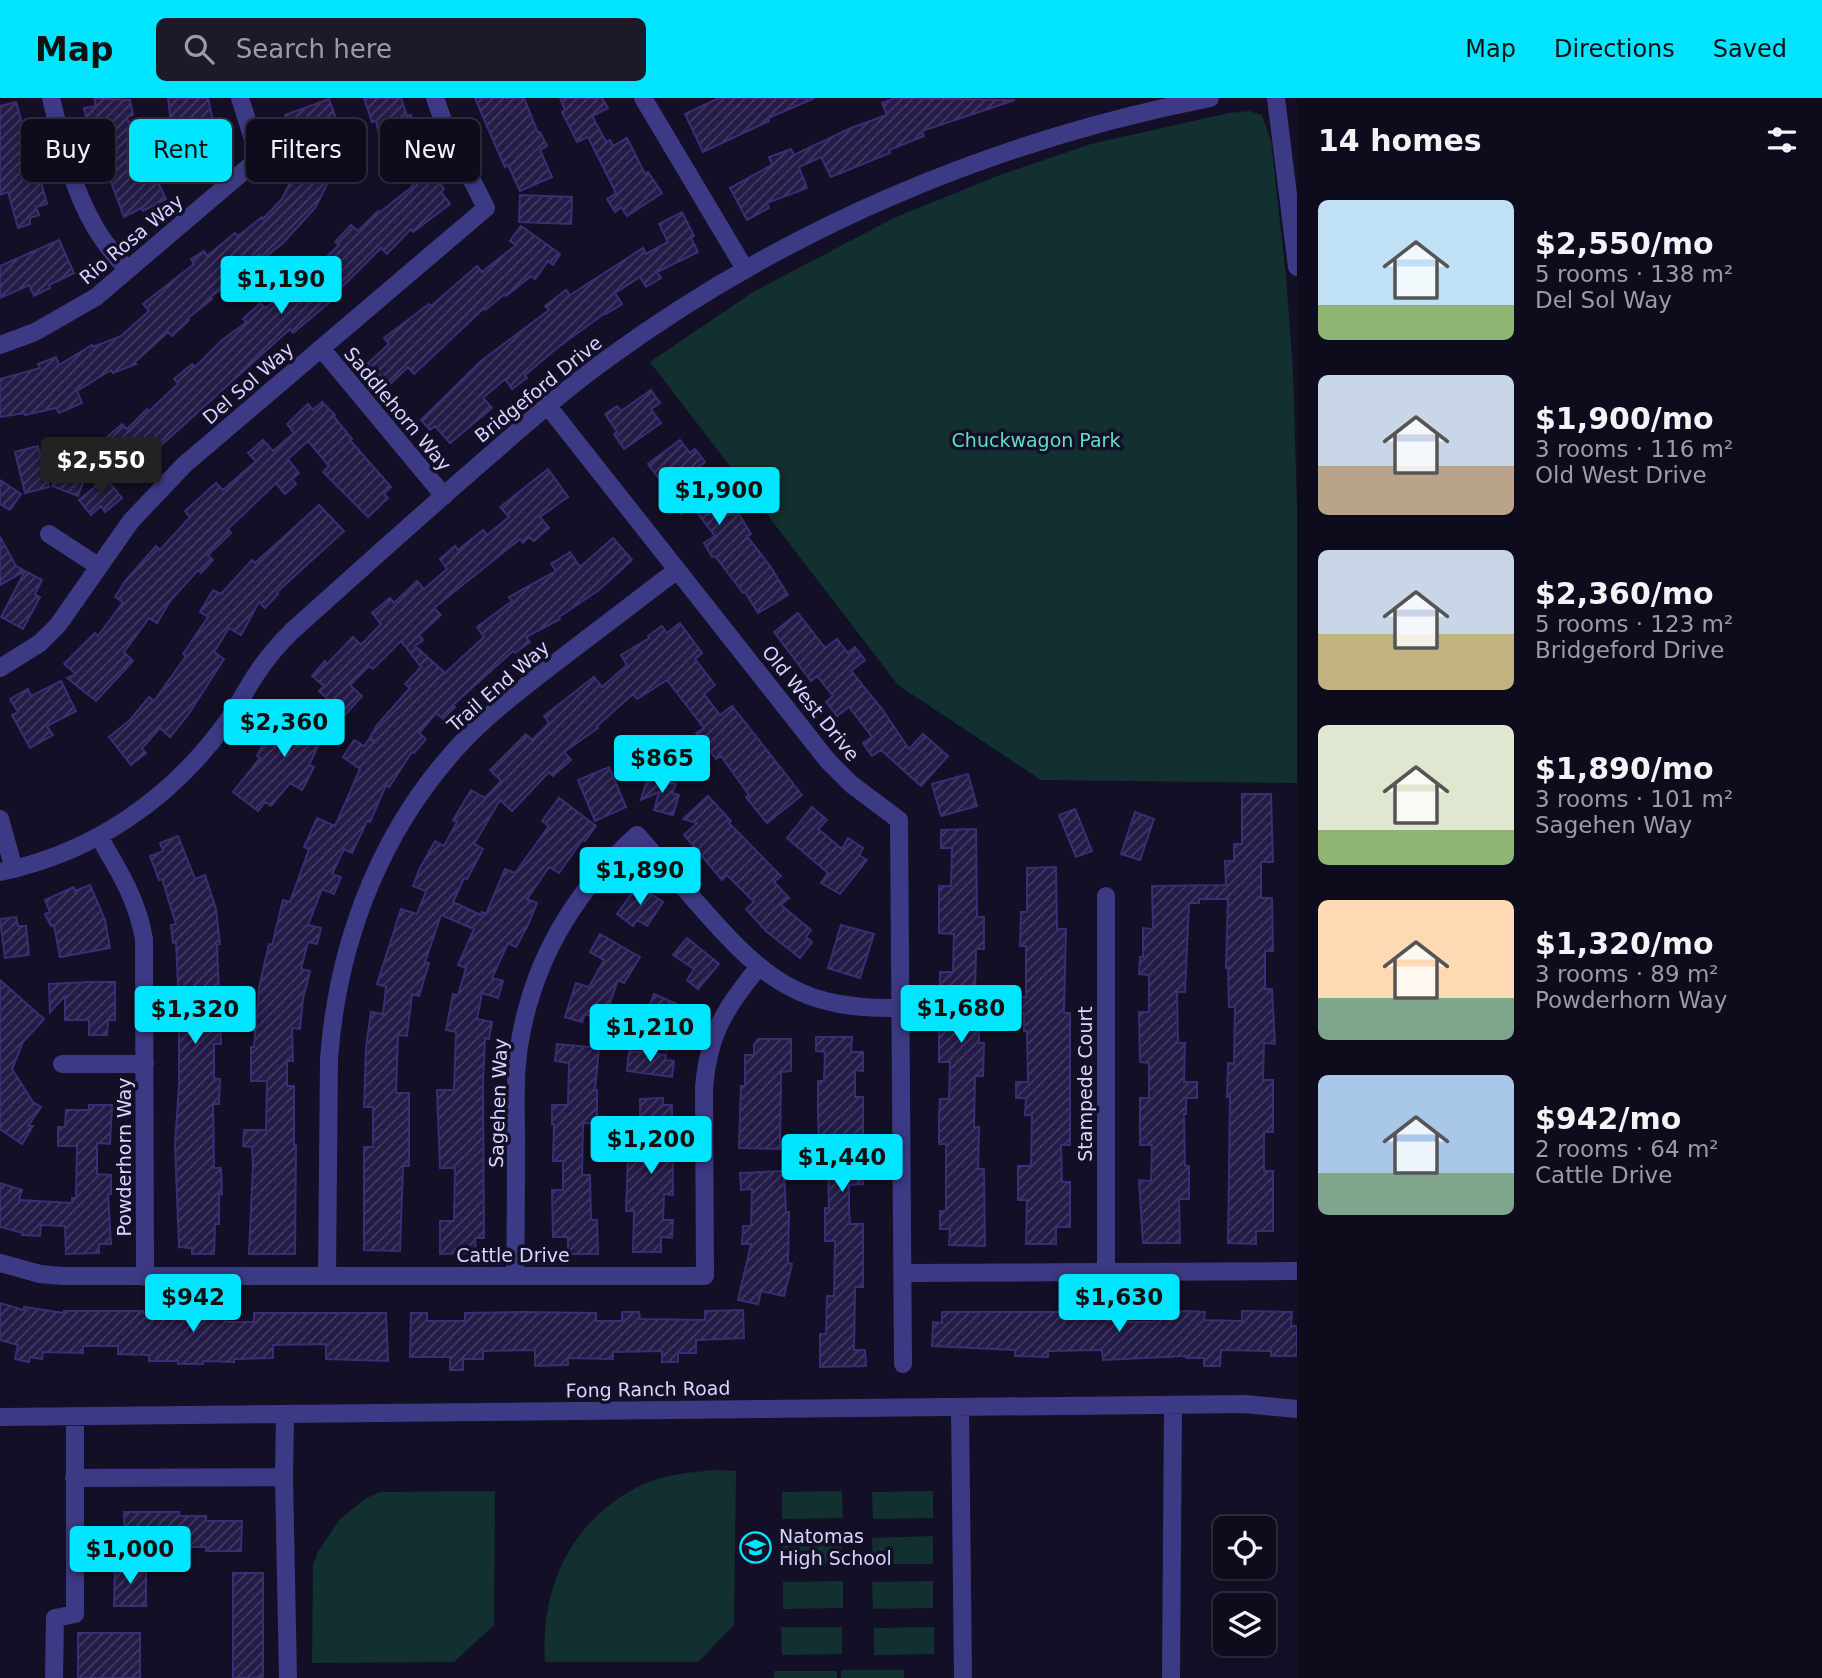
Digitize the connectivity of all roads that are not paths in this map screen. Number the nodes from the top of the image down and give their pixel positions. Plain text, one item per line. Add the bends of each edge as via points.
1 (51, 98) edge
2 (240, 98) edge
3 (435, 98) edge
4 (1210, 98) edge
5 (1276, 98) edge
6 (646, 99) edge
7 (1187, 100) edge
8 (1297, 267) edge
9 (745, 269) junction
10 (128, 270) junction
11 (0, 345) edge
12 (321, 348) junction
13 (547, 405) junction
14 (444, 496) junction
15 (49, 534) dead end
16 (98, 566) junction
17 (677, 570) junction
18 (0, 668) edge
19 (0, 819) edge
20 (99, 836) junction
21 (7, 870) edge
22 (1106, 896) dead end
23 (758, 968) junction
24 (900, 1008) junction
25 (62, 1064) dead end
26 (145, 1064) junction
27 (0, 1263) edge
28 (1106, 1272) junction
29 (1297, 1272) edge
30 (902, 1273) junction
31 (327, 1276) junction
32 (516, 1276) junction
33 (145, 1277) junction
34 (904, 1364) dead end
35 (1173, 1405) junction
36 (960, 1407) junction
37 (1297, 1409) edge
38 (285, 1414) junction
39 (0, 1417) edge
40 (75, 1417) junction
41 (284, 1477) junction
42 (74, 1478) junction
43 (54, 1678) edge
44 (288, 1678) edge
45 (963, 1678) edge
46 (1171, 1678) edge

1 - 10 street via 84,207
2 - 10 street, Rio Rosa Way via 259,158
3 - 12 street, Del Sol Way via 486,208
4 - 7 street, Bridgeford Drive
5 - 8 street
6 - 9 street
7 - 9 street, Bridgeford Drive via 968,165 897,193
9 - 13 street, Bridgeford Drive via 670,315
10 - 11 street, Rio Rosa Way via 66,316
12 - 14 street, Saddlehorn Way
12 - 16 street, Del Sol Way via 184,465 131,521
13 - 14 street, Bridgeford Drive
13 - 17 street, Old West Drive
14 - 20 street, Bridgeford Drive via 291,632 267,659 206,750 180,778
15 - 16 street
16 - 18 street, Del Sol Way via 58,625 40,643
17 - 24 street, Old West Drive via 828,761 898,820
17 - 31 street, Trail End Way via 508,699 470,734 415,801 373,876 344,957 331,1025
19 - 21 street
20 - 21 street, Bridgeford Drive
20 - 26 street, Powderhorn Way via 140,916
22 - 28 street, Stampede Court
23 - 24 street, Sagehen Way via 819,1000 871,1009
23 - 32 street, Cattle Drive via 718,1024 706,1062 705,1276
23 - 32 street, Sagehen Way via 638,835 592,880 554,939 531,992 520,1038
24 - 30 street, Old West Drive
25 - 26 street
26 - 33 street, Powderhorn Way
27 - 33 street, Cattle Drive via 40,1274
28 - 29 street
28 - 30 street
30 - 34 street, Old West Drive
31 - 32 street, Cattle Drive
31 - 33 street, Cattle Drive
35 - 36 street, Fong Ranch Road
35 - 37 street, Fong Ranch Road
35 - 46 street
36 - 38 street, Fong Ranch Road
36 - 45 street
38 - 40 street, Fong Ranch Road
38 - 41 street
39 - 40 street, Fong Ranch Road
40 - 42 street
41 - 42 street
41 - 44 street
42 - 43 street via 75,1614 55,1618

